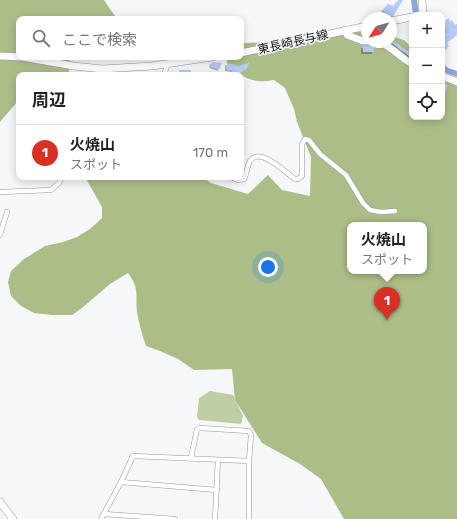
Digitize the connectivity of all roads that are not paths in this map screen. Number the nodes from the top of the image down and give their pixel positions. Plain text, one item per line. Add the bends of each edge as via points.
1 (422, 0) edge
2 (424, 12) edge
3 (409, 18) edge
4 (397, 20) edge
5 (361, 27) edge
6 (345, 30) junction
7 (361, 40) edge
8 (390, 48) edge
9 (244, 52) edge
10 (0, 56) edge
11 (16, 57) edge
12 (39, 60) edge
13 (190, 60) edge
14 (409, 62) edge
15 (168, 63) junction
16 (101, 72) edge
17 (165, 72) edge
18 (445, 77) edge
19 (457, 82) edge
20 (244, 179) edge
21 (60, 180) edge
22 (0, 192) edge
23 (395, 211) dead end
24 (7, 212) dead end
25 (0, 235) edge
26 (191, 458) junction
27 (218, 460) junction
28 (249, 461) junction
29 (121, 482) junction
30 (217, 490) junction
31 (0, 502) edge
32 (104, 514) junction
33 (13, 519) edge
34 (101, 519) edge
35 (175, 519) edge
36 (215, 519) edge
37 (249, 519) edge

1 - 2 main road
3 - 4 main road
5 - 6 main road, 東長崎長与線
6 - 7 main road, 東長崎長与線 via 347,35
6 - 9 main road, 東長崎長与線
8 - 14 main road
10 - 11 main road
12 - 16 main road
13 - 15 main road
15 - 16 main road
15 - 17 street
18 - 19 main road
20 - 23 street via 249,162 258,156 265,157 298,179 302,176 302,144 305,139 346,175 370,210
21 - 22 street via 51,190
24 - 25 street
26 - 27 street
26 - 28 street via 197,429 200,428 249,431
26 - 29 street via 133,456
27 - 28 street
27 - 30 street
28 - 37 street
29 - 30 street
29 - 32 street
30 - 36 street
31 - 33 main road
32 - 34 street
32 - 35 street

